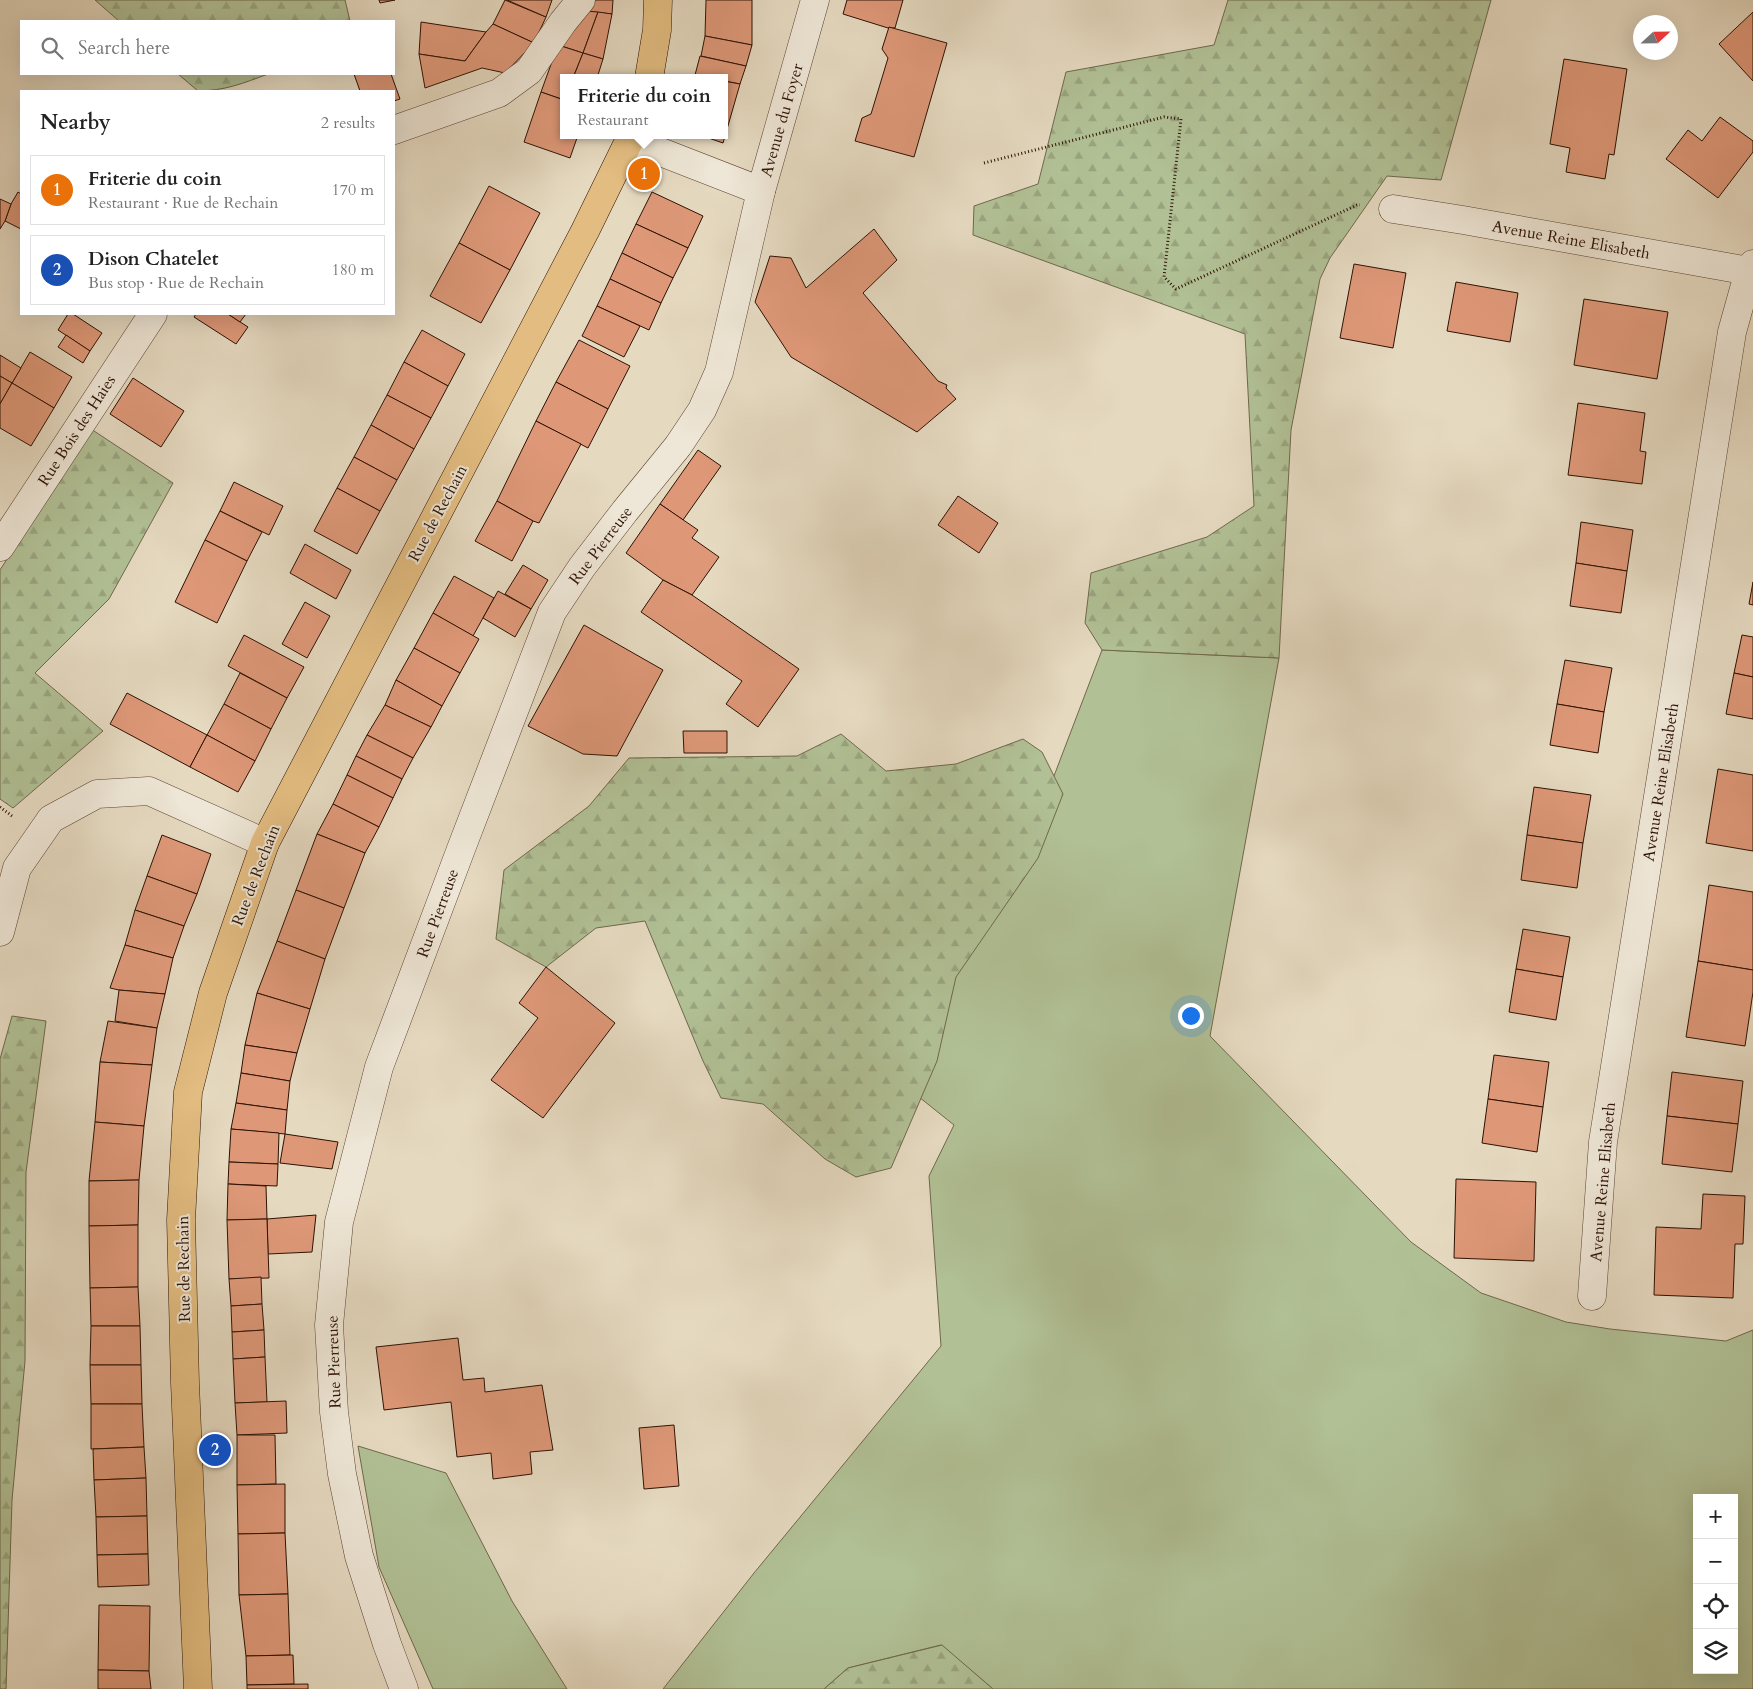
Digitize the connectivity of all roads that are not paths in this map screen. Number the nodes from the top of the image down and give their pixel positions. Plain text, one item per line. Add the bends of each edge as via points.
1 (581, 0) edge
2 (658, 0) edge
3 (815, 0) edge
4 (650, 74) edge
5 (395, 130) edge
6 (631, 139) edge
7 (633, 139) edge
8 (761, 191) junction
9 (1393, 209) road end
10 (1751, 267) edge
11 (152, 315) edge
12 (0, 546) edge
13 (265, 843) junction
14 (0, 932) edge
15 (1592, 1296) dead end
16 (198, 1689) edge
17 (404, 1689) edge

1 - 5 street via 529,71 499,93
2 - 4 main road
3 - 8 street, Avenue du Foyer
6 - 13 main road, Rue de Rechain via 581,240
7 - 8 street, Avenue du Foyer
8 - 17 street, Rue Pierreuse via 719,372 702,410 678,446 582,567 552,612 379,1067 339,1222 329,1325 334,1412 342,1474 359,1556
9 - 10 street, Avenue Reine Elisabeth
10 - 15 street, Avenue Reine Elisabeth via 1732,332 1603,1142
11 - 12 street, Rue Bois des Haies
13 - 14 street via 149,791 97,794 50,819 17,868
13 - 16 main road, Rue de Rechain via 213,992 188,1092 181,1220

